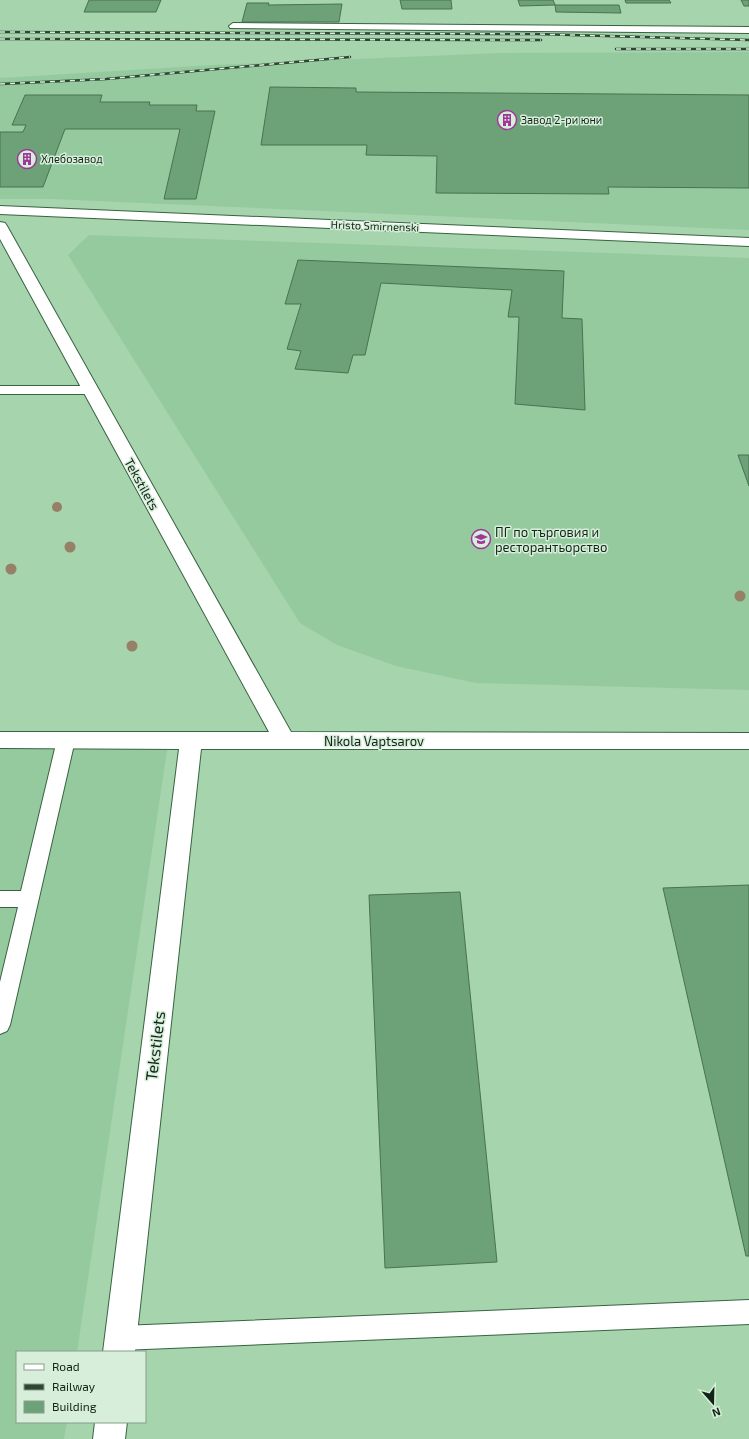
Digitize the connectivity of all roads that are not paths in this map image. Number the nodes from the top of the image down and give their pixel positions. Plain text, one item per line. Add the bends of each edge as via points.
1 (233, 26) dead end
2 (749, 30) edge
3 (0, 210) edge
4 (0, 226) edge
5 (749, 242) edge
6 (0, 390) edge
7 (90, 390) junction
8 (0, 740) edge
9 (66, 740) junction
10 (191, 740) junction
11 (284, 740) junction
12 (749, 741) edge
13 (0, 899) edge
14 (29, 899) junction
15 (0, 1025) edge
16 (749, 1312) edge
17 (120, 1345) edge
18 (111, 1423) edge
19 (109, 1439) edge

1 - 2 lane
3 - 5 street, Hristo Smirnenski
4 - 7 street, Tekstilets
6 - 7 lane
7 - 11 street, Tekstilets
8 - 9 street, Nikola Vaptsarov
9 - 10 street, Nikola Vaptsarov
9 - 14 lane
10 - 11 street, Nikola Vaptsarov
10 - 17 street, Tekstilets
11 - 12 street, Nikola Vaptsarov
13 - 14 lane
14 - 15 lane
16 - 17 lane
18 - 19 street

